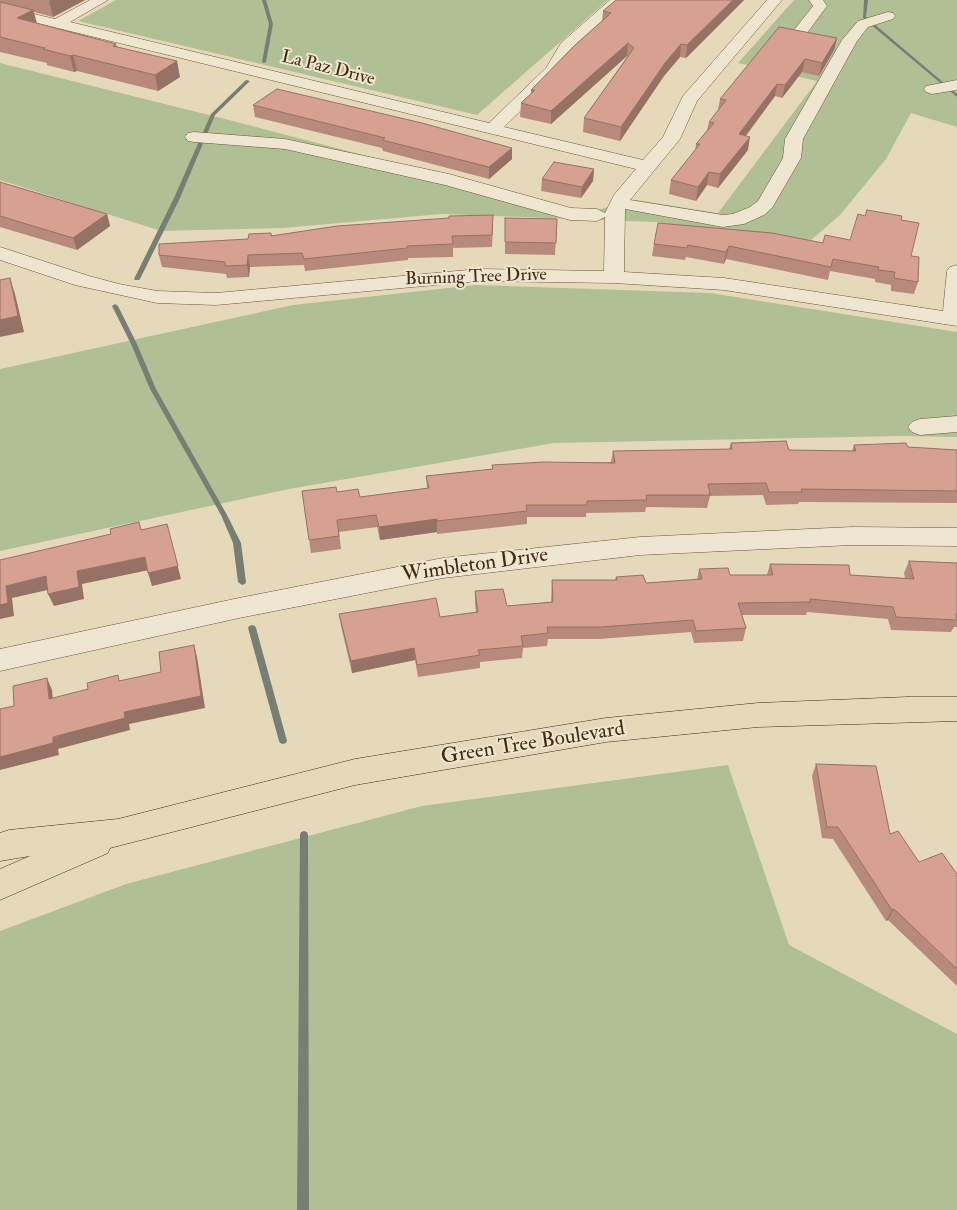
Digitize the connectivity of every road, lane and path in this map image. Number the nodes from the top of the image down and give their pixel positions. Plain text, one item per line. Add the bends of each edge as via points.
1 (101, 0) edge
2 (619, 0) edge
3 (775, 0) edge
4 (816, 0) edge
5 (0, 10) edge
6 (888, 16) dead end
7 (58, 24) junction
8 (802, 30) edge
9 (492, 130) junction
10 (194, 137) dead end
11 (646, 166) junction
12 (631, 205) dead end
13 (597, 215) dead end
14 (4, 259) edge
15 (957, 271) edge
16 (614, 277) junction
17 (955, 320) edge
18 (957, 424) edge
19 (920, 426) dead end
20 (957, 537) edge
21 (0, 660) edge
22 (957, 709) edge
23 (118, 833) junction
24 (0, 847) edge
25 (0, 885) edge

1 - 7 street
2 - 9 street via 566,46 554,70
3 - 11 street via 689,100 671,139
4 - 8 street via 820,6
5 - 7 street, La Paz Drive
6 - 12 street via 864,24 850,40 794,139 792,158 765,204 757,211 737,220 723,221
7 - 9 street, La Paz Drive
9 - 11 street, La Paz Drive
10 - 13 street via 285,144 449,180 570,214
11 - 16 street via 615,210
14 - 16 street, Burning Tree Drive via 119,290 216,300 479,275
15 - 17 street
16 - 17 street, Burning Tree Drive via 724,284
18 - 19 street
20 - 21 street, Wimbleton Drive via 852,536 640,546 443,568
22 - 23 main road, Green Tree Boulevard via 758,715 606,730 355,772
23 - 24 main road, Green Tree Boulevard
23 - 25 main road, Green Tree Boulevard

